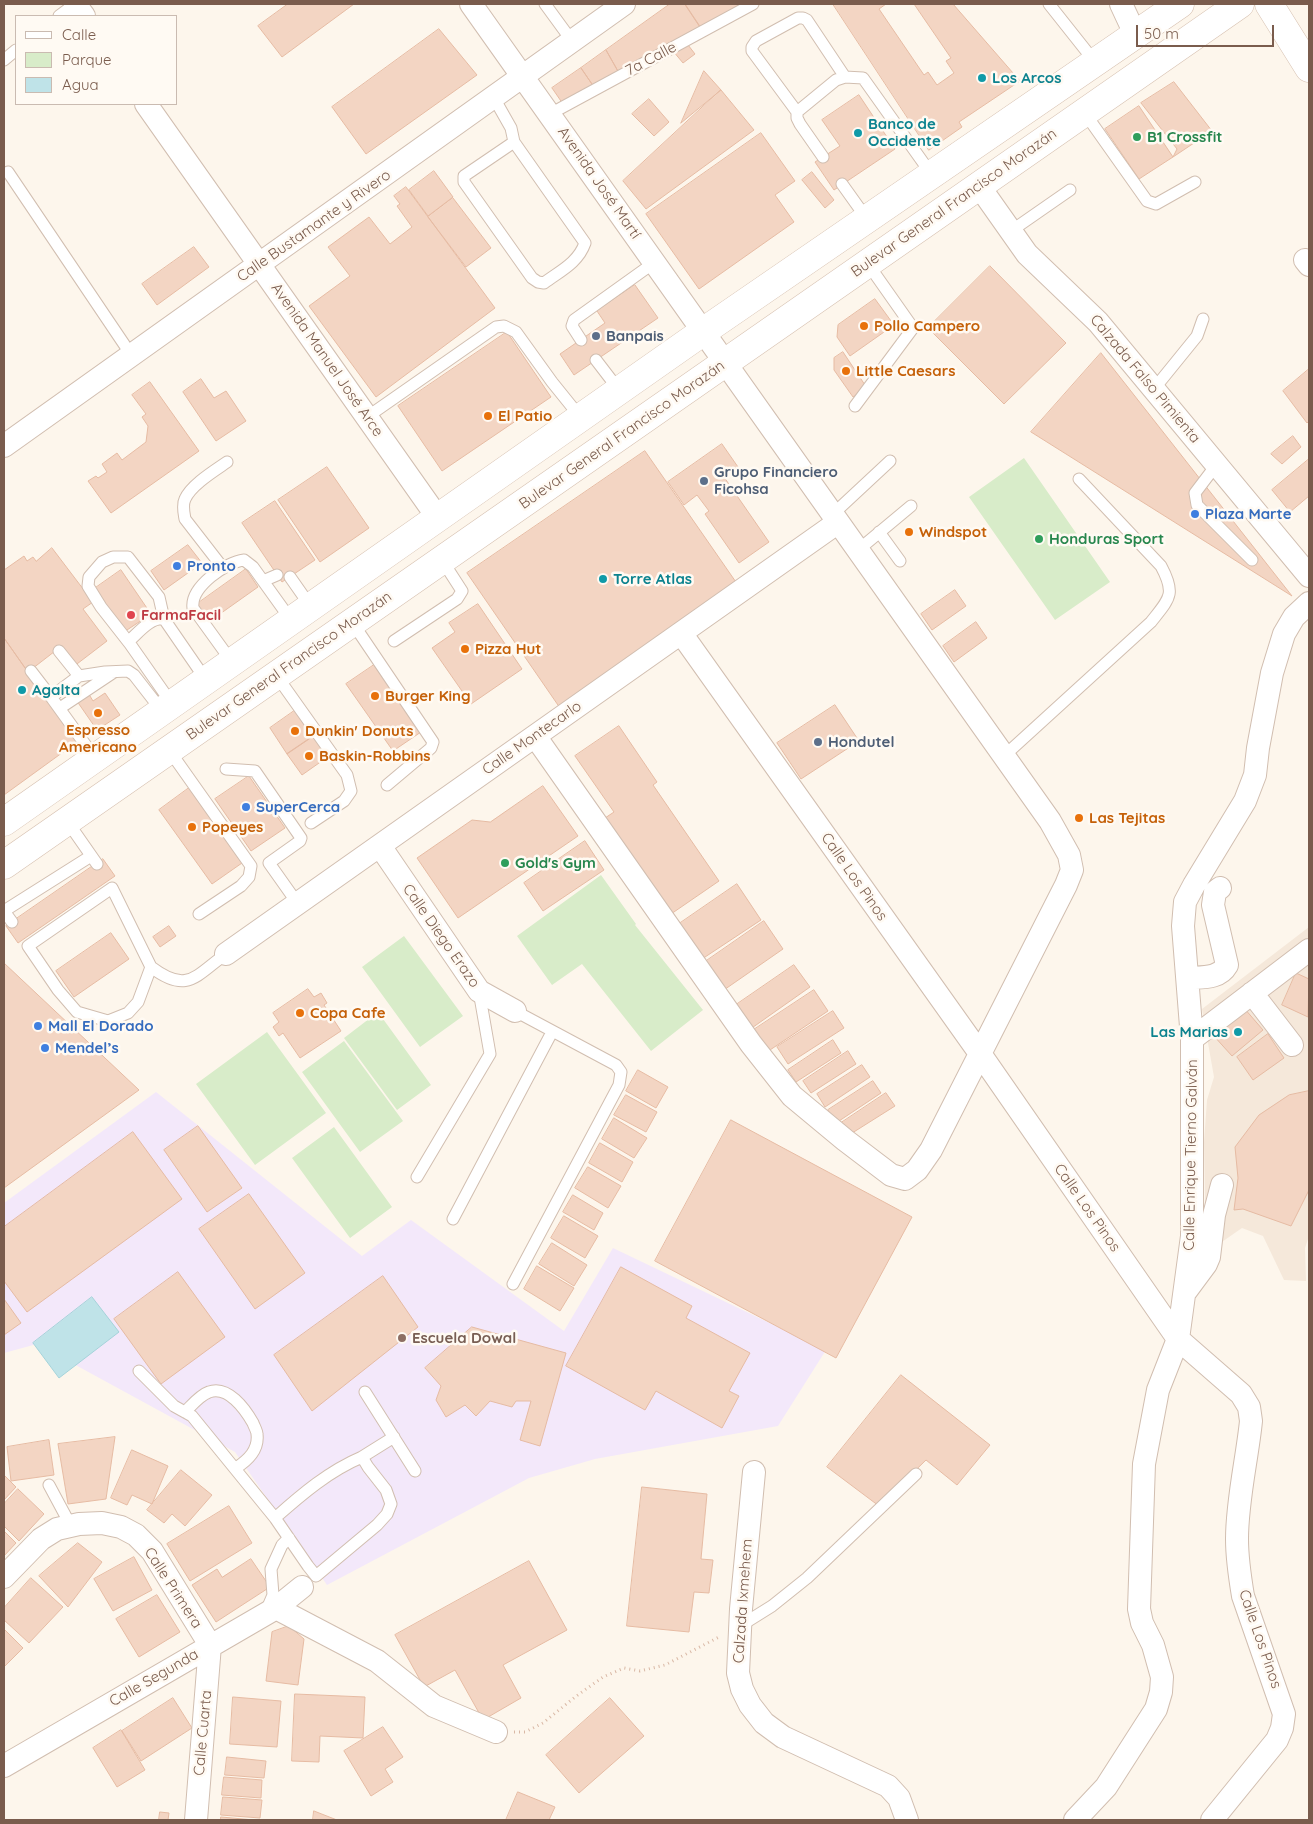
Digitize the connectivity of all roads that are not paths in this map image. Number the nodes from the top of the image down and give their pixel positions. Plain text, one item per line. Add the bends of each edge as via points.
1 (75, 4) edge
2 (471, 4) edge
3 (545, 4) edge
4 (624, 4) edge
5 (753, 4) edge
6 (1050, 4) edge
7 (1121, 4) edge
8 (1180, 4) edge
9 (1240, 4) edge
10 (1269, 4) edge
11 (60, 15) edge
12 (83, 15) edge
13 (1135, 34) junction
14 (572, 41) junction
15 (15, 51) edge
16 (4, 60) edge
17 (1095, 62) junction
18 (1309, 68) edge
19 (523, 77) junction
20 (845, 77) junction
21 (494, 98) junction
22 (147, 105) edge
23 (798, 112) junction
24 (1084, 112) junction
25 (550, 114) junction
26 (514, 142) junction
27 (823, 157) dead end
28 (8, 172) dead end
29 (932, 175) junction
30 (1195, 182) dead end
31 (842, 184) dead end
32 (979, 186) junction
33 (1070, 190) dead end
34 (867, 219) junction
35 (1011, 231) junction
36 (655, 262) junction
37 (867, 264) junction
38 (259, 265) junction
39 (1203, 319) dead end
40 (704, 331) junction
41 (581, 340) dead end
42 (132, 356) junction
43 (596, 360) dead end
44 (725, 362) junction
45 (1154, 389) junction
46 (619, 391) junction
47 (855, 406) dead end
48 (367, 417) junction
49 (581, 418) junction
50 (4, 446) edge
51 (890, 461) dead end
52 (226, 462) dead end
53 (1217, 464) junction
54 (1079, 479) dead end
55 (911, 506) dead end
56 (438, 518) junction
57 (835, 519) junction
58 (879, 532) junction
59 (857, 550) junction
60 (442, 560) junction
61 (1252, 560) dead end
62 (900, 561) dead end
63 (223, 568) junction
64 (277, 574) dead end
65 (1309, 576) edge
66 (290, 577) dead end
67 (263, 581) junction
68 (1309, 603) edge
69 (301, 614) junction
70 (164, 619) junction
71 (352, 622) junction
72 (681, 633) junction
73 (394, 640) dead end
74 (130, 644) junction
75 (59, 651) dead end
76 (232, 662) junction
77 (31, 670) dead end
78 (115, 672) junction
79 (79, 676) junction
80 (276, 676) junction
81 (206, 681) junction
82 (51, 697) junction
83 (60, 708) junction
84 (167, 708) junction
85 (535, 736) junction
86 (169, 750) junction
87 (1004, 756) junction
88 (95, 758) junction
89 (226, 769) dead end
90 (387, 786) dead end
91 (68, 821) junction
92 (4, 822) edge
93 (312, 824) dead end
94 (380, 846) junction
95 (4, 865) edge
96 (1220, 888) dead end
97 (298, 904) junction
98 (4, 911) edge
99 (199, 914) dead end
100 (12, 922) dead end
101 (1309, 950) edge
102 (226, 954) joint
103 (152, 967) junction
104 (1188, 978) junction
105 (479, 991) junction
106 (1252, 993) junction
107 (515, 1011) joint
108 (552, 1032) junction
109 (1192, 1039) junction
110 (1292, 1045) dead end
111 (980, 1055) junction
112 (417, 1178) dead end
113 (1222, 1185) dead end
114 (454, 1219) dead end
115 (513, 1284) dead end
116 (1184, 1294) junction
117 (1178, 1340) junction
118 (139, 1372) dead end
119 (365, 1392) dead end
120 (185, 1412) junction
121 (394, 1437) junction
122 (362, 1457) junction
123 (236, 1468) junction
124 (415, 1471) dead end
125 (754, 1472) dead end
126 (916, 1474) dead end
127 (49, 1486) dead end
128 (275, 1518) junction
129 (72, 1526) junction
130 (289, 1538) junction
131 (4, 1577) edge
132 (309, 1581) junction
133 (270, 1612) junction
134 (740, 1626) junction
135 (210, 1645) junction
136 (496, 1732) road end
137 (4, 1766) edge
138 (196, 1820) edge
139 (907, 1820) edge
140 (1075, 1820) edge
141 (1212, 1820) edge

1 - 11 lane
1 - 12 street
2 - 19 street, Avenida José Martí
3 - 14 lane
4 - 14 street, Calle Bustamante y Rivero
5 - 25 lane, 7a Calle
6 - 17 lane
7 - 13 street
8 - 13 main road
9 - 24 main road, Bulevar General Francisco Morazán
10 - 18 main road
13 - 17 main road
14 - 19 street, Calle Bustamante y Rivero
15 - 16 lane
17 - 29 main road
19 - 21 street, Calle Bustamante y Rivero
19 - 25 street, Avenida José Martí
20 - 23 lane via 836,80
20 - 23 lane via 803,18 756,42 752,51
20 - 29 lane via 863,78
21 - 26 lane via 511,128
21 - 38 street, Calle Bustamante y Rivero
22 - 38 street, Avenida Manuel José Arce
23 - 27 lane via 800,124
24 - 30 lane via 1147,201 1156,204
24 - 32 main road, Bulevar General Francisco Morazán
25 - 36 street, Avenida José Martí
26 - 26 lane via 464,176 464,182 532,278 544,283 576,260 585,243
28 - 42 lane
29 - 34 main road
31 - 34 lane
32 - 35 street, Calzada Falso Pimienta
32 - 37 main road, Bulevar General Francisco Morazán
33 - 35 lane
34 - 40 main road
35 - 45 street, Calzada Falso Pimienta via 1027,254 1098,322
36 - 40 street, Avenida José Martí
36 - 41 lane via 574,320 572,326
37 - 44 main road, Bulevar General Francisco Morazán
37 - 47 lane via 913,328
38 - 42 street, Calle Bustamante y Rivero
38 - 48 street, Avenida Manuel José Arce
39 - 45 lane via 1197,336
40 - 44 street, Avenida José Martí
40 - 46 main road
42 - 50 street, Calle Bustamante y Rivero
43 - 46 lane
44 - 57 street, Avenida José Martí
44 - 60 main road, Bulevar General Francisco Morazán
45 - 53 street, Calzada Falso Pimienta
46 - 49 main road
48 - 49 lane via 496,327 504,326 516,332
48 - 56 street, Avenida Manuel José Arce
49 - 56 main road
51 - 57 lane
52 - 63 lane via 191,490 184,500 185,519
53 - 61 lane via 1195,493 1196,505
53 - 65 street, Calzada Falso Pimienta
54 - 87 lane via 1161,566 1169,581 1170,593 1151,622
55 - 58 lane
56 - 69 main road
57 - 59 street, Avenida José Martí
57 - 72 street, Calle Montecarlo
58 - 59 lane
58 - 62 lane
59 - 87 street, Avenida José Martí
60 - 71 main road, Bulevar General Francisco Morazán
60 - 73 lane via 461,594
63 - 67 lane via 244,560
63 - 76 lane via 198,589 192,603
64 - 67 lane
66 - 69 lane
67 - 69 lane
68 - 104 street, Calle Enrique Tierno Galván via 1294,617 1284,634 1272,673 1255,775 1244,801 1185,902
69 - 76 main road
70 - 74 lane via 157,618 130,640
70 - 74 lane via 159,597 128,557 113,557 102,562 88,577 88,586
70 - 81 lane
71 - 80 main road, Bulevar General Francisco Morazán
71 - 90 lane via 433,742 431,748
72 - 85 street, Calle Montecarlo
72 - 111 street, Calle Los Pinos
74 - 84 lane
75 - 79 lane
76 - 81 main road
77 - 82 lane
78 - 79 lane
78 - 83 lane
78 - 84 lane via 128,671 134,675
79 - 82 lane
80 - 86 main road, Bulevar General Francisco Morazán
80 - 93 lane via 347,775 351,791 344,801
81 - 84 main road
82 - 83 lane
83 - 88 lane
84 - 88 main road
85 - 94 street, Calle Montecarlo
85 - 111 street via 792,1096 891,1175 905,1179 917,1170 931,1150
86 - 91 main road, Bulevar General Francisco Morazán
86 - 99 lane via 251,866 249,877 241,886
87 - 111 street, Avenida José Martí via 1050,821 1069,855 1072,870
88 - 92 main road
89 - 97 lane via 255,770 300,838 269,863
91 - 95 main road, Bulevar General Francisco Morazán
91 - 98 lane via 94,859
94 - 97 street, Calle Montecarlo
94 - 105 street, Calle Diego Erazo
96 - 104 street via 1215,892 1213,905 1227,965 1218,975
97 - 102 street, Calle Montecarlo
98 - 100 lane
101 - 106 street
102 - 103 lane via 190,980 178,982 164,977
103 - 103 lane via 138,1002 128,1013 108,1021 77,1012 28,946 112,888
104 - 109 street, Calle Enrique Tierno Galván
105 - 107 street, Calle Diego Erazo
105 - 112 lane via 490,1054
106 - 109 street
106 - 110 street
107 - 108 lane
108 - 114 lane
108 - 115 lane via 616,1065 621,1072 619,1085
109 - 116 street, Calle Enrique Tierno Galván via 1192,1236
111 - 117 street, Calle Los Pinos
113 - 116 street via 1214,1215 1209,1257
116 - 117 street, Calle Enrique Tierno Galván
117 - 140 street, Calle Enrique Tierno Galván via 1158,1390 1144,1464 1139,1609 1162,1677 1161,1692 1156,1709 1115,1774
117 - 141 street, Calle Los Pinos via 1241,1394 1249,1407 1250,1429 1238,1518 1239,1576 1284,1714 1277,1740
118 - 120 lane via 174,1406
119 - 121 lane
120 - 123 lane
120 - 123 lane via 210,1391 224,1392 238,1402 258,1433 250,1458
121 - 122 lane
121 - 124 lane
122 - 128 lane via 331,1472
122 - 132 lane via 386,1490 391,1504 387,1514
123 - 128 lane
125 - 134 street, Calzada Ixmehem
126 - 134 lane via 807,1578
127 - 129 lane
128 - 130 lane
129 - 131 street, Calle Primera via 57,1529 41,1539
129 - 135 street, Calle Primera via 102,1523 121,1527 136,1535 152,1552
130 - 132 lane
130 - 133 lane via 271,1570 273,1595
132 - 133 street, Calle Segunda
133 - 135 street, Calle Segunda
133 - 136 street via 377,1661 434,1706
134 - 139 street, Calzada Ixmehem via 738,1673 750,1705 764,1723 783,1737 888,1786 899,1798
135 - 137 street, Calle Segunda
135 - 138 street, Calle Cuarta

